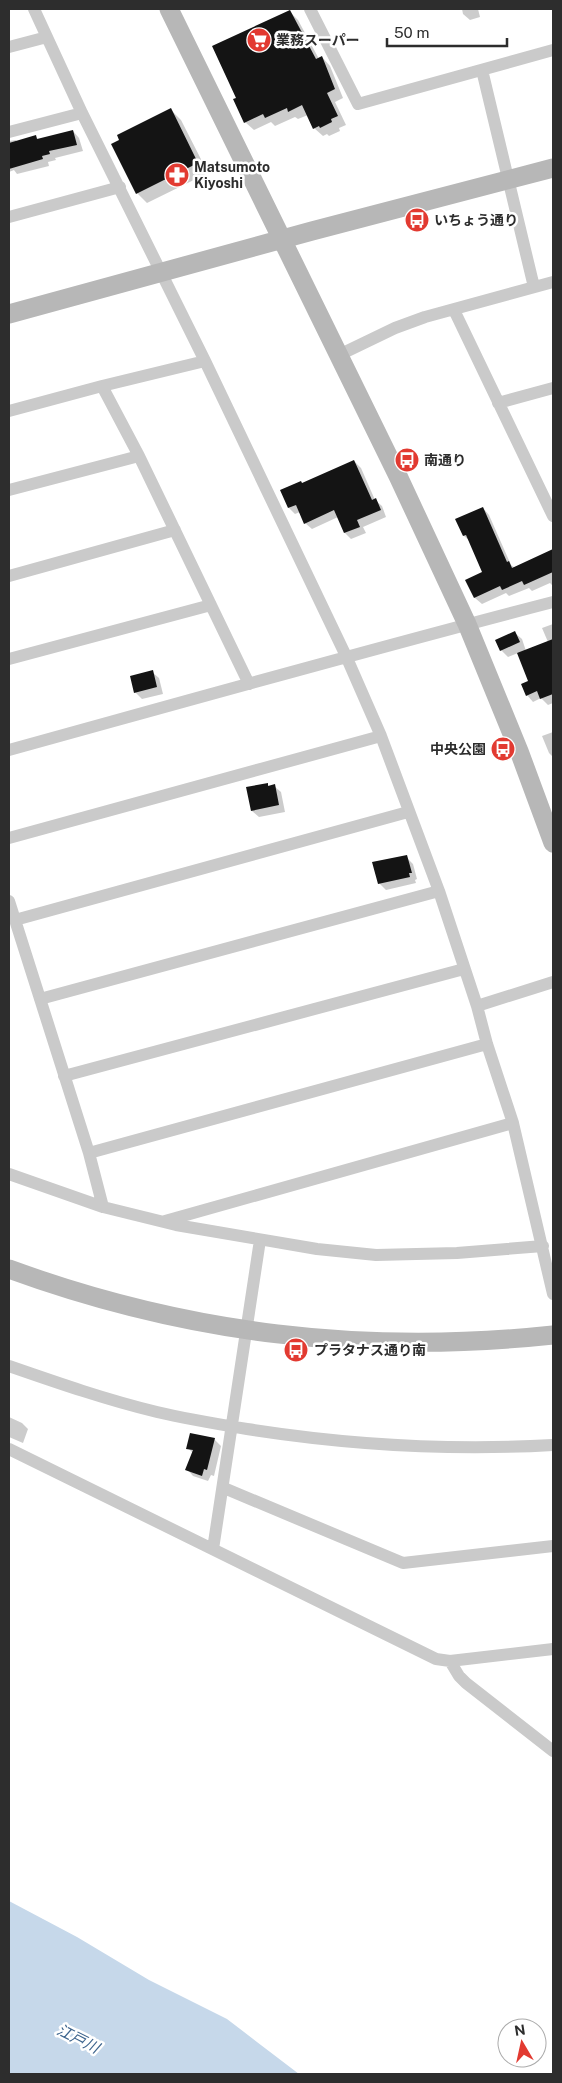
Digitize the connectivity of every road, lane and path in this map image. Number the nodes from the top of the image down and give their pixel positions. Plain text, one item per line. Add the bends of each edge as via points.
1 (34, 9) edge
2 (169, 9) edge
3 (313, 9) edge
4 (47, 37) junction
5 (9, 48) edge
6 (553, 50) edge
7 (482, 70) junction
8 (82, 113) junction
9 (9, 132) edge
10 (553, 168) edge
11 (508, 180) junction
12 (120, 187) junction
13 (9, 217) edge
14 (283, 239) junction
15 (162, 272) junction
16 (553, 282) edge
17 (534, 287) junction
18 (454, 310) junction
19 (9, 314) edge
20 (339, 355) junction
21 (205, 361) junction
22 (102, 386) junction
23 (553, 388) edge
24 (498, 403) junction
25 (9, 412) edge
26 (139, 456) junction
27 (9, 490) edge
28 (549, 496) edge
29 (553, 516) edge
30 (175, 530) junction
31 (9, 576) edge
32 (553, 602) edge
33 (210, 605) junction
34 (467, 624) junction
35 (346, 656) junction
36 (9, 659) edge
37 (249, 684) junction
38 (381, 736) junction
39 (9, 750) edge
40 (408, 812) junction
41 (9, 838) edge
42 (553, 843) edge
43 (439, 891) junction
44 (9, 901) edge
45 (15, 920) junction
46 (464, 969) junction
47 (553, 982) edge
48 (40, 999) junction
49 (477, 1006) junction
50 (487, 1044) junction
51 (64, 1076) junction
52 (513, 1123) junction
53 (89, 1153) junction
54 (9, 1174) edge
55 (103, 1207) junction
56 (162, 1221) junction
57 (260, 1240) junction
58 (543, 1246) junction
59 (9, 1269) edge
60 (553, 1294) edge
61 (246, 1331) junction
62 (553, 1335) edge
63 (9, 1366) edge
64 (232, 1426) junction
65 (553, 1445) edge
66 (9, 1449) edge
67 (224, 1488) junction
68 (553, 1546) edge
69 (213, 1549) junction
70 (553, 1649) edge
71 (450, 1661) junction
72 (553, 1751) edge

1 - 4 street
2 - 14 street
3 - 7 street via 358,104
4 - 5 street
4 - 8 street
6 - 7 street
7 - 11 street
8 - 9 street
8 - 12 street
10 - 11 street
11 - 14 street
11 - 17 street
12 - 13 street
12 - 15 street
14 - 15 street
14 - 20 street
15 - 19 street
15 - 21 street
16 - 17 street
17 - 18 street
18 - 20 street via 425,316
18 - 24 street
20 - 34 street
21 - 22 street
21 - 35 street
22 - 25 street
22 - 26 street
23 - 24 street
24 - 28 street
26 - 27 street
26 - 30 street
28 - 29 street
30 - 31 street
30 - 33 street
32 - 34 street
33 - 36 street
33 - 37 street
34 - 35 street
34 - 42 street
35 - 37 street
35 - 38 street
37 - 39 street
38 - 40 street
38 - 41 street
40 - 43 street
40 - 45 street
43 - 46 street
43 - 48 street
44 - 45 street
45 - 48 street
46 - 49 street
46 - 51 street
47 - 49 street
48 - 51 street
49 - 50 street
50 - 52 street
50 - 53 street
51 - 53 street
52 - 56 street
52 - 58 street
53 - 55 street
54 - 55 street
55 - 56 street
56 - 57 street
57 - 58 street via 376,1254 458,1253
57 - 61 street
58 - 60 street
59 - 61 street via 164,1316
61 - 62 street via 408,1343
61 - 64 street
63 - 64 street via 85,1393
64 - 65 street via 318,1439 399,1446 491,1448
64 - 67 street
66 - 69 street
67 - 68 street via 403,1562
67 - 69 street
69 - 71 street via 418,1651
70 - 71 street
71 - 72 street via 466,1683

